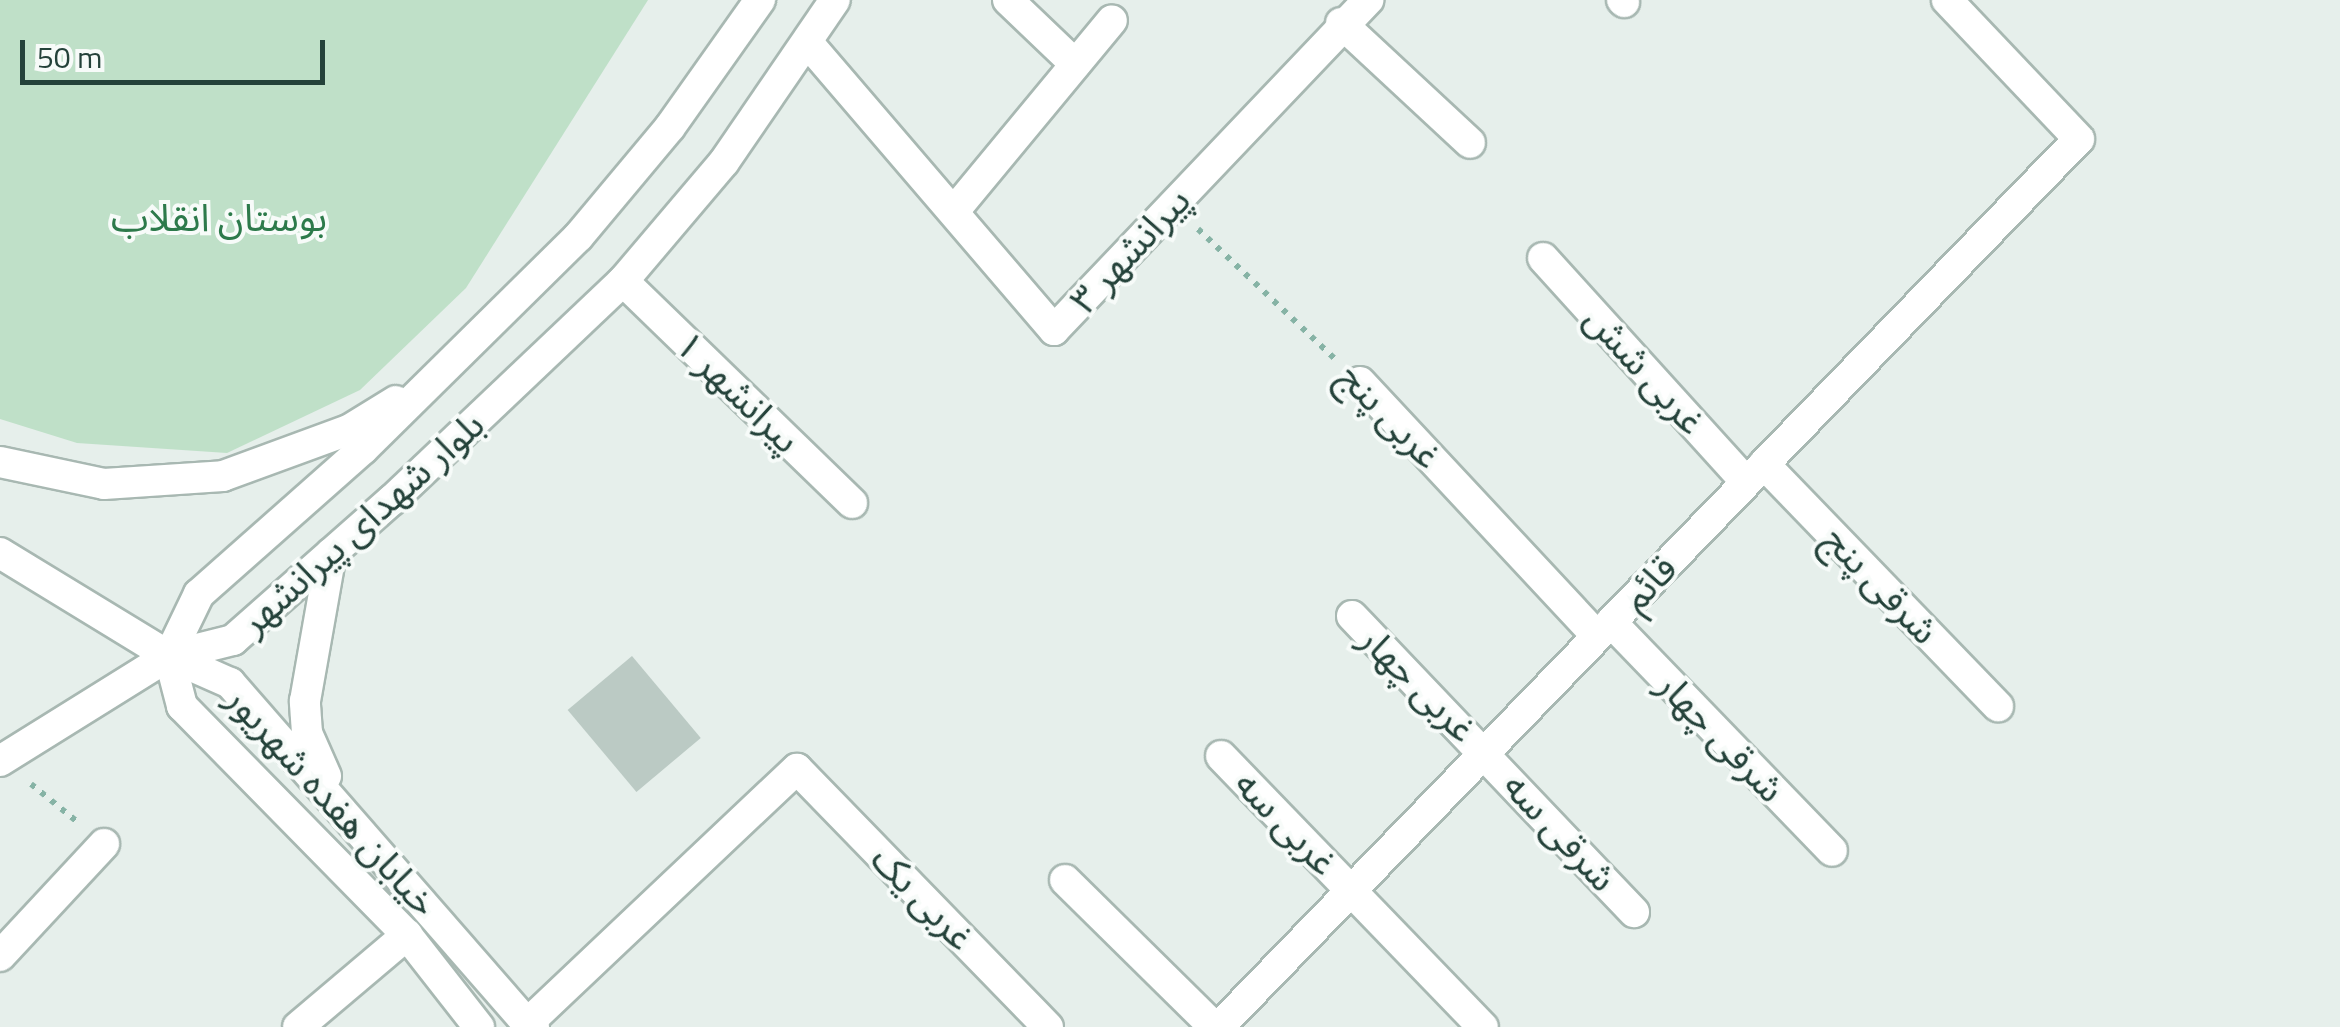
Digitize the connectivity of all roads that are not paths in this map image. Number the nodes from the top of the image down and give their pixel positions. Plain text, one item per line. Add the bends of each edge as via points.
1 (760, 0) edge
2 (834, 0) edge
3 (1008, 0) edge
4 (1368, 0) edge
5 (1947, 0) edge
6 (1112, 20) dead end
7 (1341, 23) junction
8 (808, 42) junction
9 (1075, 64) junction
10 (1470, 143) dead end
11 (955, 210) junction
12 (1543, 258) dead end
13 (623, 282) junction
14 (441, 373) junction
15 (1360, 382) road end
16 (0, 462) edge
17 (1755, 473) junction
18 (852, 503) dead end
19 (0, 553) edge
20 (332, 553) junction
21 (1352, 616) dead end
22 (1604, 629) junction
23 (169, 656) junction
24 (1998, 706) dead end
25 (1485, 752) junction
26 (1221, 756) dead end
27 (1, 760) edge
28 (104, 844) road end
29 (1832, 852) dead end
30 (384, 855) junction
31 (1065, 880) dead end
32 (1352, 890) junction
33 (1634, 912) dead end
34 (407, 935) junction
35 (0, 956) edge
36 (530, 1026) edge
37 (298, 1027) edge
38 (479, 1027) edge
39 (1048, 1027) edge
40 (1216, 1027) edge
41 (1483, 1027) edge

1 - 14 street, بلوار شهدای پیرانشهر via 578,237
2 - 8 street, بلوار شهدای پیرانشهر
3 - 9 street
4 - 7 street, پیرانشهر ۳
5 - 17 street, قائم via 2079,139
6 - 9 street
7 - 10 street
7 - 11 street, پیرانشهر ۳ via 1054,330
8 - 11 street, پیرانشهر ۳
8 - 13 street, بلوار شهدای پیرانشهر via 724,162
9 - 11 street
12 - 17 street, غربی شش
13 - 18 street, پیرانشهر ۱
13 - 20 street, بلوار شهدای پیرانشهر
14 - 16 street via 348,430 223,476 104,484
14 - 23 street, بلوار شهدای پیرانشهر via 198,594
15 - 22 street, غربی پنج
17 - 22 street, قائم
17 - 24 street, شرقی پنج
19 - 23 street, خیابان هفده شهریور
20 - 23 street, بلوار شهدای پیرانشهر via 233,640
20 - 30 street via 310,643 307,733 316,763
21 - 25 street, غربی چهار
22 - 25 street, قائم
22 - 29 street, شرقی چهار
23 - 27 street
23 - 30 street, خیابان هفده شهریور via 230,683
23 - 34 street via 182,706
25 - 32 street, قائم
25 - 33 street, شرقی سه
26 - 32 street, غربی سه
28 - 35 street
30 - 36 street, خیابان هفده شهریور
31 - 40 street
32 - 40 street, قائم
32 - 41 street, غربی سه
34 - 37 street
34 - 38 street
36 - 39 street, غربی یک via 797,770

